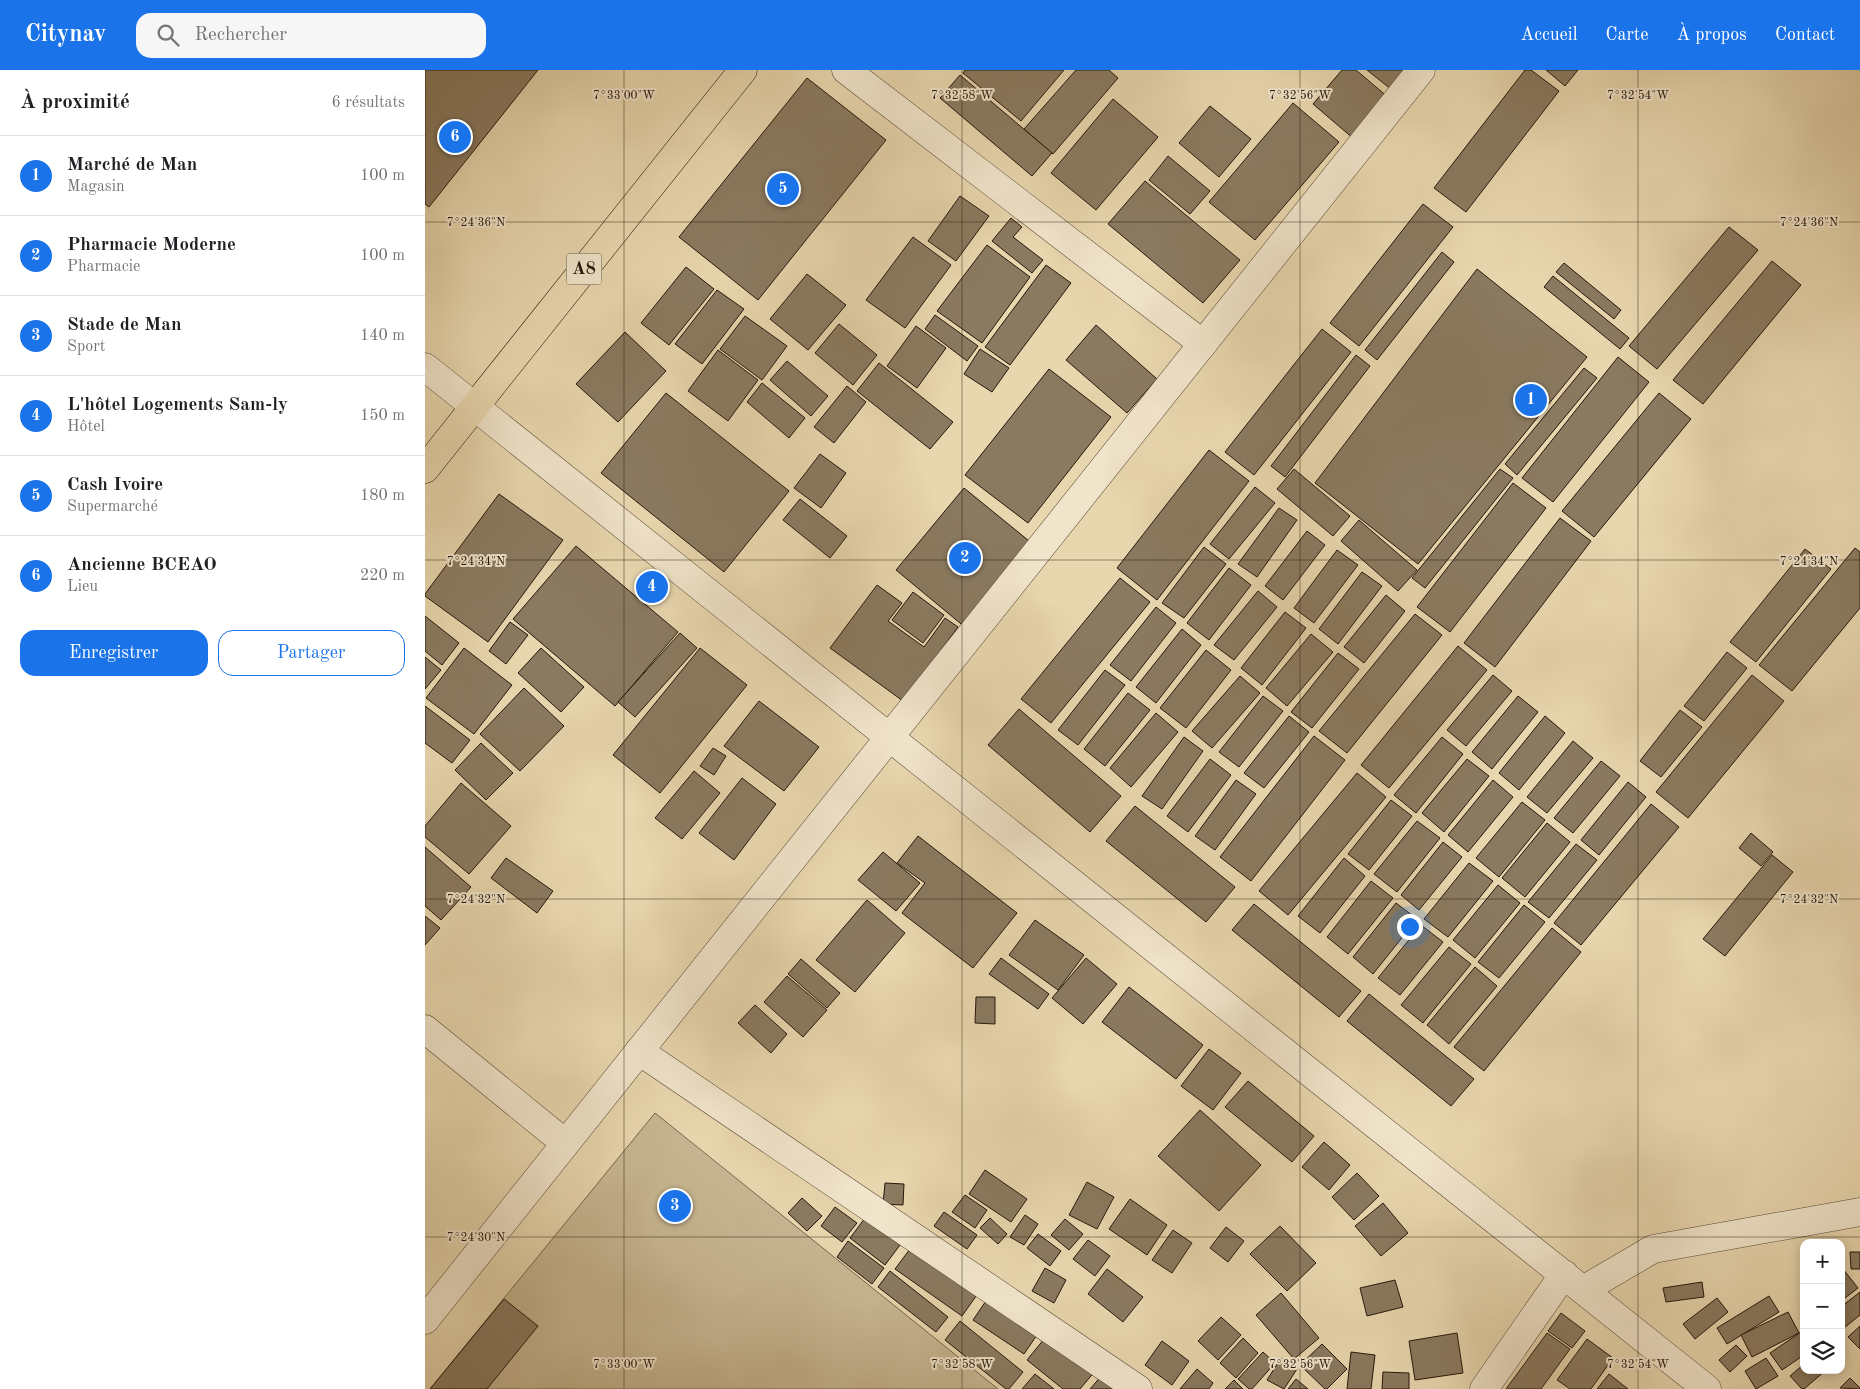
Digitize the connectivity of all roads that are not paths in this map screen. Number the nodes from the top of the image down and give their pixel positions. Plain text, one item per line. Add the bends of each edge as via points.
1 (743, 70) edge
2 (846, 70) edge
3 (1421, 70) edge
4 (1203, 344) junction
5 (425, 367) edge
6 (474, 406) junction
7 (425, 469) edge
8 (889, 737) junction
9 (425, 1029) edge
10 (639, 1052) junction
11 (565, 1143) junction
12 (1860, 1212) edge
13 (1573, 1282) junction
14 (425, 1320) edge
15 (1138, 1389) edge
16 (1484, 1389) edge
17 (1707, 1389) edge

1 - 6 main road, A8
2 - 4 street
3 - 4 street
4 - 8 street
5 - 6 street
6 - 7 main road, A8
6 - 8 street
8 - 10 street
8 - 13 street
9 - 11 street
10 - 11 street
10 - 15 street
11 - 14 street
12 - 13 street via 1653,1249
13 - 16 street
13 - 17 street

